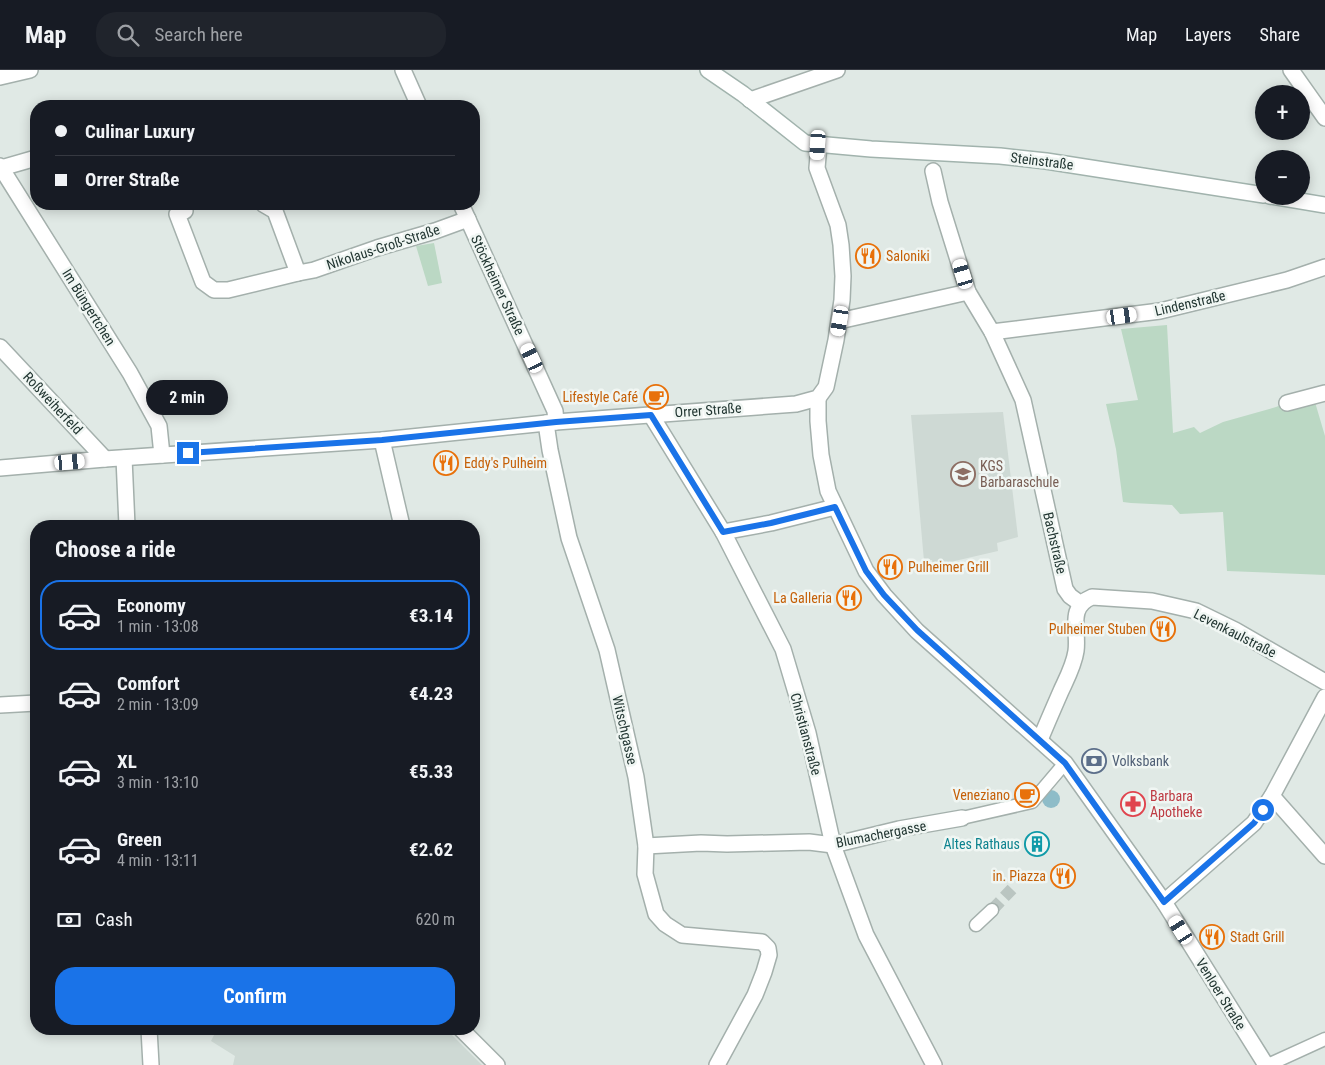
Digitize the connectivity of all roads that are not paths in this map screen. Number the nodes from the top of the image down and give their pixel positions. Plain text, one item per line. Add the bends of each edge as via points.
1 (30, 70) edge
2 (404, 70) edge
3 (708, 70) edge
4 (837, 70) edge
5 (1290, 70) edge
6 (0, 77) edge
7 (416, 100) edge
8 (750, 100) junction
9 (1325, 118) edge
10 (818, 145) junction
11 (30, 160) edge
12 (1, 167) edge
13 (933, 171) dead end
14 (1255, 194) edge
15 (1310, 203) edge
16 (1325, 205) edge
17 (273, 210) edge
18 (464, 210) edge
19 (185, 211) dead end
20 (468, 219) junction
21 (1325, 268) edge
22 (298, 273) junction
23 (968, 292) junction
24 (840, 321) junction
25 (992, 332) junction
26 (0, 347) edge
27 (1325, 393) edge
28 (818, 398) junction
29 (1287, 404) dead end
30 (651, 415) junction
31 (551, 423) junction
32 (382, 440) junction
33 (162, 455) junction
34 (105, 458) junction
35 (124, 458) junction
36 (0, 468) edge
37 (835, 507) junction
38 (127, 520) edge
39 (401, 520) edge
40 (723, 532) junction
41 (1081, 604) junction
42 (1325, 682) edge
43 (1325, 697) edge
44 (30, 704) edge
45 (0, 705) edge
46 (1040, 740) junction
47 (1065, 763) junction
48 (1272, 796) junction
49 (962, 818) joint
50 (833, 845) junction
51 (646, 846) junction
52 (1325, 856) edge
53 (1164, 902) junction
54 (992, 910) tunnel mouth
55 (976, 925) dead end
56 (149, 1035) edge
57 (467, 1035) edge
58 (1325, 1039) edge
59 (150, 1065) edge
60 (496, 1065) edge
61 (717, 1065) edge
62 (934, 1065) edge
63 (1267, 1065) edge

1 - 6 street
2 - 7 street
3 - 8 street
4 - 8 street
5 - 9 street
8 - 10 street via 805,143
10 - 14 street, Steinstraße via 1056,162
10 - 24 street, Venloer Straße via 817,168 838,225 841,245 844,276
11 - 12 street
12 - 33 street, Im Büngertchen via 130,373 159,426
13 - 23 street, Bachstraße
15 - 16 street
17 - 22 street
18 - 20 street, Stöckheimer Straße
19 - 22 street, Nikolaus-Groß-Straße via 177,214 180,223 203,282 214,290 228,290
20 - 22 street, Nikolaus-Groß-Straße
20 - 31 street, Stöckheimer Straße via 556,410
21 - 25 street, Lindenstraße via 1160,311
23 - 24 street
23 - 25 street, Bachstraße
24 - 28 street, Venloer Straße via 826,387
25 - 41 street, Bachstraße via 1023,400 1065,589
26 - 34 street, Roßweiherfeld
27 - 29 street
28 - 30 street, Orrer Straße via 796,404
28 - 37 street, Venloer Straße via 821,455 828,491
30 - 31 street, Orrer Straße
30 - 40 street, Christianstraße
31 - 32 street, Orrer Straße
31 - 51 street, Witschgasse via 550,450 569,538 607,650 636,777
32 - 33 street, Orrer Straße
32 - 39 street
33 - 35 street, Orrer Straße
34 - 35 street, Orrer Straße
34 - 36 street, Orrer Straße
35 - 38 street
37 - 40 street
37 - 46 street, Venloer Straße via 866,571 884,595 917,630
40 - 50 street, Christianstraße via 783,649 808,733
41 - 42 street, Levenkaulstraße via 1092,598 1122,599 1152,601 1196,611
41 - 46 street via 1075,625 1074,664
43 - 48 street
44 - 45 street
46 - 47 street, Venloer Straße
47 - 49 street, Blumachergasse via 1032,802
47 - 53 street, Venloer Straße
48 - 52 street
48 - 53 street via 1254,823
49 - 50 street, Blumachergasse
50 - 51 street, Blumachergasse via 808,842
50 - 62 street, Christianstraße via 866,935
51 - 61 street, Witschgasse via 645,874 656,914 664,924 682,935 762,942 768,948 769,955 755,995
53 - 63 street, Venloer Straße
54 - 55 street
56 - 59 street
57 - 60 street
58 - 63 street

